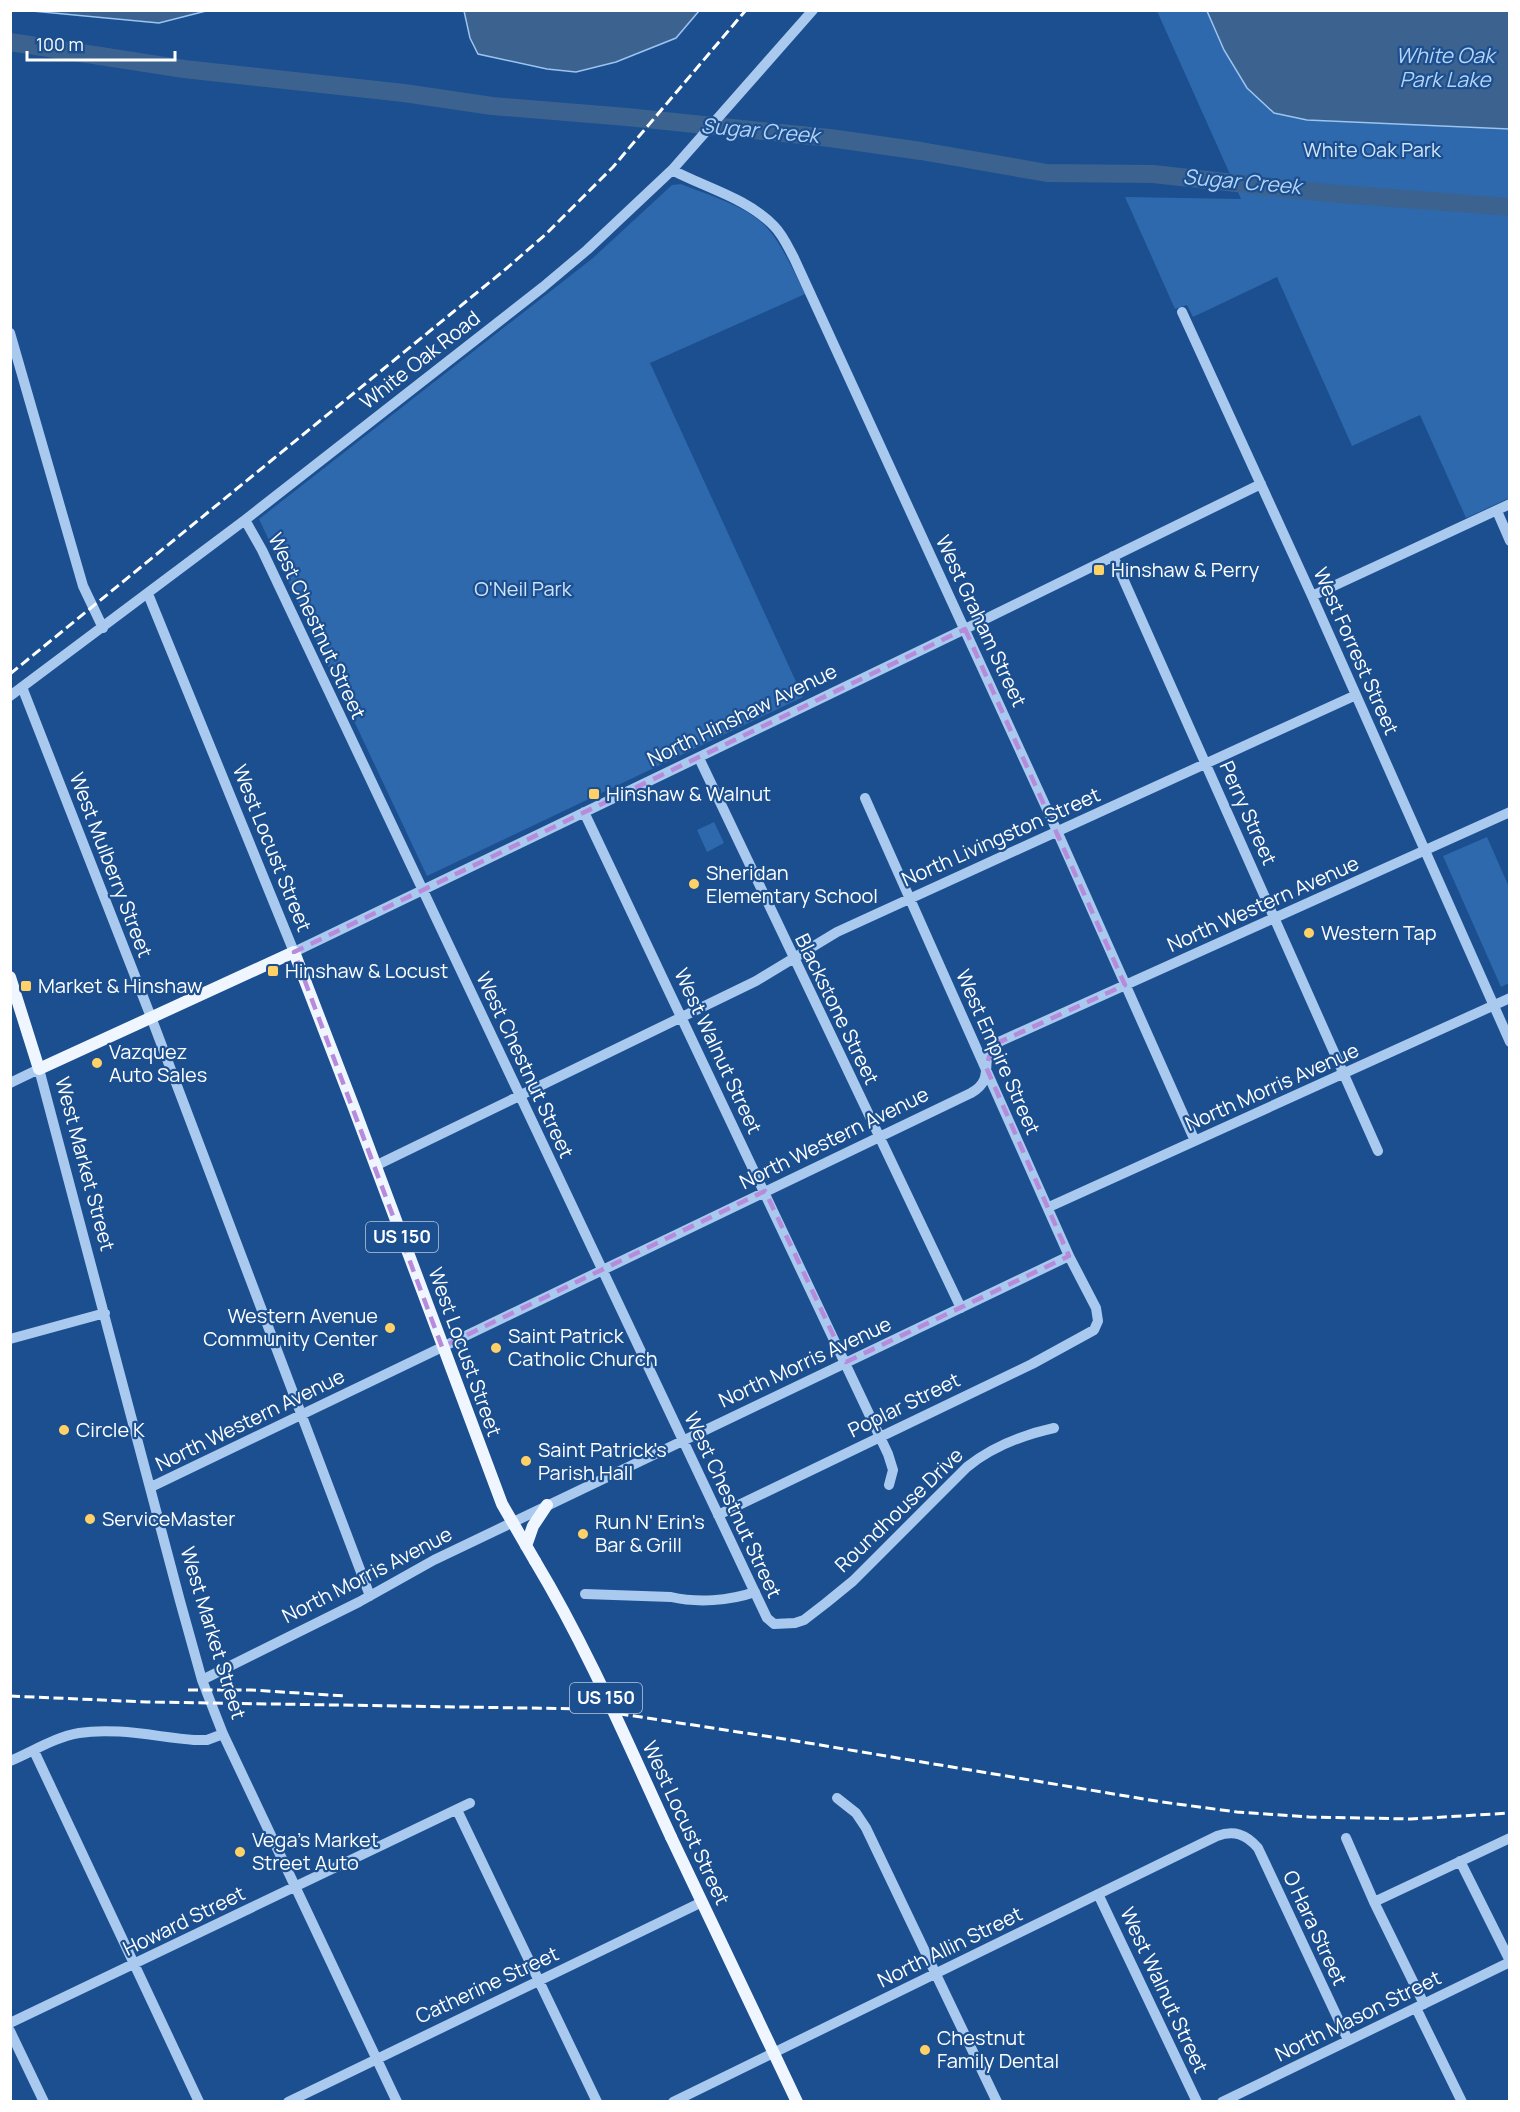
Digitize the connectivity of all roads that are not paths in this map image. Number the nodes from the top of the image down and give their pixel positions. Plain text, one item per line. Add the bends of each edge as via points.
1 (813, 10) edge
2 (672, 170) junction
3 (1182, 312) dead end
4 (10, 333) edge
5 (1261, 484) junction
6 (1509, 504) edge
7 (1497, 511) junction
8 (245, 520) junction
9 (1509, 541) edge
10 (1113, 556) junction
11 (148, 594) junction
12 (1312, 596) junction
13 (103, 628) junction
14 (965, 629) junction
15 (22, 687) junction
16 (1356, 695) junction
17 (10, 696) edge
18 (699, 758) junction
19 (1206, 764) junction
20 (865, 798) dead end
21 (584, 812) junction
22 (1509, 812) edge
23 (1057, 831) junction
24 (1425, 851) junction
25 (423, 889) junction
26 (910, 898) junction
27 (1275, 918) junction
28 (294, 952) junction
29 (793, 958) junction
30 (10, 977) edge
31 (1125, 985) junction
32 (1509, 998) edge
33 (1493, 1006) junction
34 (151, 1017) junction
35 (682, 1017) junction
36 (1509, 1042) edge
37 (986, 1067) junction
38 (39, 1069) junction
39 (1344, 1074) junction
40 (10, 1083) edge
41 (520, 1095) junction
42 (878, 1136) junction
43 (1195, 1141) junction
44 (1378, 1151) dead end
45 (375, 1166) junction
46 (765, 1191) junction
47 (1048, 1207) junction
48 (1070, 1256) junction
49 (602, 1270) junction
50 (961, 1308) junction
51 (105, 1313) junction
52 (1098, 1320) joint
53 (10, 1339) edge
54 (442, 1347) junction
55 (846, 1362) junction
56 (302, 1414) junction
57 (1054, 1428) dead end
58 (880, 1437) junction
59 (683, 1440) junction
60 (889, 1485) dead end
61 (151, 1487) junction
62 (547, 1505) junction
63 (718, 1515) junction
64 (512, 1522) junction
65 (526, 1546) junction
66 (754, 1592) junction
67 (585, 1594) dead end
68 (370, 1596) junction
69 (774, 1624) joint
70 (202, 1680) junction
71 (223, 1734) junction
72 (34, 1751) junction
73 (10, 1761) edge
74 (837, 1798) dead end
75 (470, 1803) dead end
76 (457, 1810) junction
77 (1244, 1835) joint
78 (1346, 1838) dead end
79 (1509, 1838) edge
80 (1460, 1861) junction
81 (295, 1888) junction
82 (1098, 1894) junction
83 (702, 1902) junction
84 (1374, 1902) junction
85 (1509, 1962) edge
86 (134, 1965) junction
87 (936, 1974) junction
88 (539, 1980) junction
89 (1420, 2006) junction
90 (10, 2023) edge
91 (10, 2031) edge
92 (1348, 2040) junction
93 (774, 2052) junction
94 (376, 2058) junction
95 (44, 2102) edge
96 (199, 2102) edge
97 (288, 2102) edge
98 (397, 2102) edge
99 (597, 2102) edge
100 (673, 2102) edge
101 (797, 2102) edge
102 (997, 2102) edge
103 (1197, 2102) edge
104 (1222, 2102) edge
105 (1462, 2102) edge

1 - 2 street, White Oak Road
2 - 8 street, White Oak Road via 543,287
2 - 14 street, West Graham Street via 749,207 782,237
3 - 5 street, West Forrest Street
4 - 13 street via 84,586
5 - 10 street, North Hinshaw Avenue
5 - 12 street, West Forrest Street
6 - 7 street
7 - 9 street
7 - 12 street
8 - 11 street, White Oak Road
8 - 25 street, West Chestnut Street
10 - 14 street, North Hinshaw Avenue
10 - 19 street, Perry Street
11 - 13 street, White Oak Road
11 - 28 street, West Locust Street
12 - 16 street, West Forrest Street
13 - 15 street, White Oak Road
14 - 18 street, North Hinshaw Avenue
14 - 23 street, West Graham Street
15 - 17 street, White Oak Road
15 - 34 street, West Mulberry Street
16 - 19 street, North Livingston Street
16 - 24 street, West Forrest Street
18 - 21 street, North Hinshaw Avenue
18 - 29 street, Blackstone Street
19 - 23 street, North Livingston Street
19 - 27 street, Perry Street
20 - 26 street, West Empire Street
21 - 25 street, North Hinshaw Avenue
21 - 35 street, West Walnut Street
22 - 24 street, North Western Avenue
23 - 26 street, North Livingston Street
23 - 31 street, West Graham Street
24 - 27 street, North Western Avenue
24 - 33 street, West Forrest Street
25 - 28 street, North Hinshaw Avenue
25 - 41 street, West Chestnut Street
26 - 29 street, North Livingston Street via 837,932
26 - 37 street, West Empire Street
27 - 31 street, North Western Avenue
27 - 39 street, Perry Street
28 - 34 main road, North Hinshaw Avenue
28 - 45 main road, West Locust Street / US 150
29 - 35 street, North Livingston Street
29 - 42 street, Blackstone Street
30 - 38 main road, West Market Street
31 - 37 street, North Western Avenue via 993,1045
31 - 43 street, West Graham Street
32 - 33 street, North Morris Avenue
33 - 36 street, West Forrest Street
33 - 39 street, North Morris Avenue
34 - 38 main road, North Hinshaw Avenue
34 - 56 street, West Mulberry Street
35 - 41 street, North Livingston Street
35 - 46 street, West Walnut Street
37 - 42 street, North Western Avenue via 981,1088
37 - 47 street, West Empire Street
38 - 40 street, North Hinshaw Avenue
38 - 51 street, West Market Street
39 - 43 street, North Morris Avenue
39 - 44 street, Perry Street
41 - 45 street, North Livingston Street
41 - 49 street, West Chestnut Street
42 - 46 street, North Western Avenue
42 - 50 street, Blackstone Street
43 - 47 street, North Morris Avenue
45 - 54 main road, West Locust Street / US 150
46 - 49 street, North Western Avenue
46 - 55 street, West Walnut Street
47 - 48 street, West Empire Street
48 - 50 street, North Morris Avenue
48 - 52 street, West Empire Street
49 - 54 street, North Western Avenue
49 - 59 street, West Chestnut Street
50 - 55 street, North Morris Avenue
51 - 53 street
51 - 61 street, West Market Street
52 - 58 street, Poplar Street via 1096,1328 1086,1335 1032,1364
54 - 56 street, North Western Avenue
54 - 64 main road, West Locust Street / US 150
55 - 58 street, West Walnut Street
55 - 59 street, North Morris Avenue
56 - 61 street, North Western Avenue
56 - 68 street, West Mulberry Street
57 - 69 street, Roundhouse Drive via 981,1455 853,1581 804,1620
58 - 60 street, West Walnut Street via 892,1464
58 - 63 street, Poplar Street
59 - 62 street, North Morris Avenue
59 - 63 street, West Chestnut Street
61 - 70 street, West Market Street
62 - 64 street, North Morris Avenue
62 - 65 main road
63 - 66 street, West Chestnut Street
64 - 65 main road, West Locust Street / US 150
64 - 68 street, North Morris Avenue
65 - 83 main road, West Locust Street / US 150, bridge via 555,1593
66 - 67 street via 735,1599 683,1600
66 - 69 street, West Chestnut Street
68 - 70 street, North Morris Avenue
70 - 71 street, West Market Street
71 - 72 street via 194,1740 89,1732 63,1737
71 - 81 street, West Market Street
72 - 73 street
72 - 86 street
74 - 87 street via 856,1813 866,1828
75 - 76 street, Howard Street
76 - 81 street, Howard Street
76 - 88 street
77 - 82 street, North Allin Street via 1217,1836
77 - 92 street, O Hara Street via 1257,1848
78 - 84 street
79 - 80 street
80 - 84 street
80 - 85 street
81 - 86 street, Howard Street
81 - 94 street, West Market Street
82 - 87 street, North Allin Street
82 - 103 street, West Walnut Street
83 - 88 street, Catherine Street
83 - 93 main road, West Locust Street / US 150
84 - 89 street
85 - 89 street, North Mason Street
86 - 90 street, Howard Street
86 - 96 street
87 - 93 street, North Allin Street
87 - 102 street
88 - 94 street, Catherine Street
88 - 99 street
89 - 92 street, North Mason Street
89 - 105 street
91 - 95 street
92 - 104 street, North Mason Street
93 - 100 street, North Allin Street
93 - 101 main road, West Locust Street / US 150
94 - 97 street, Catherine Street
94 - 98 street, West Market Street

